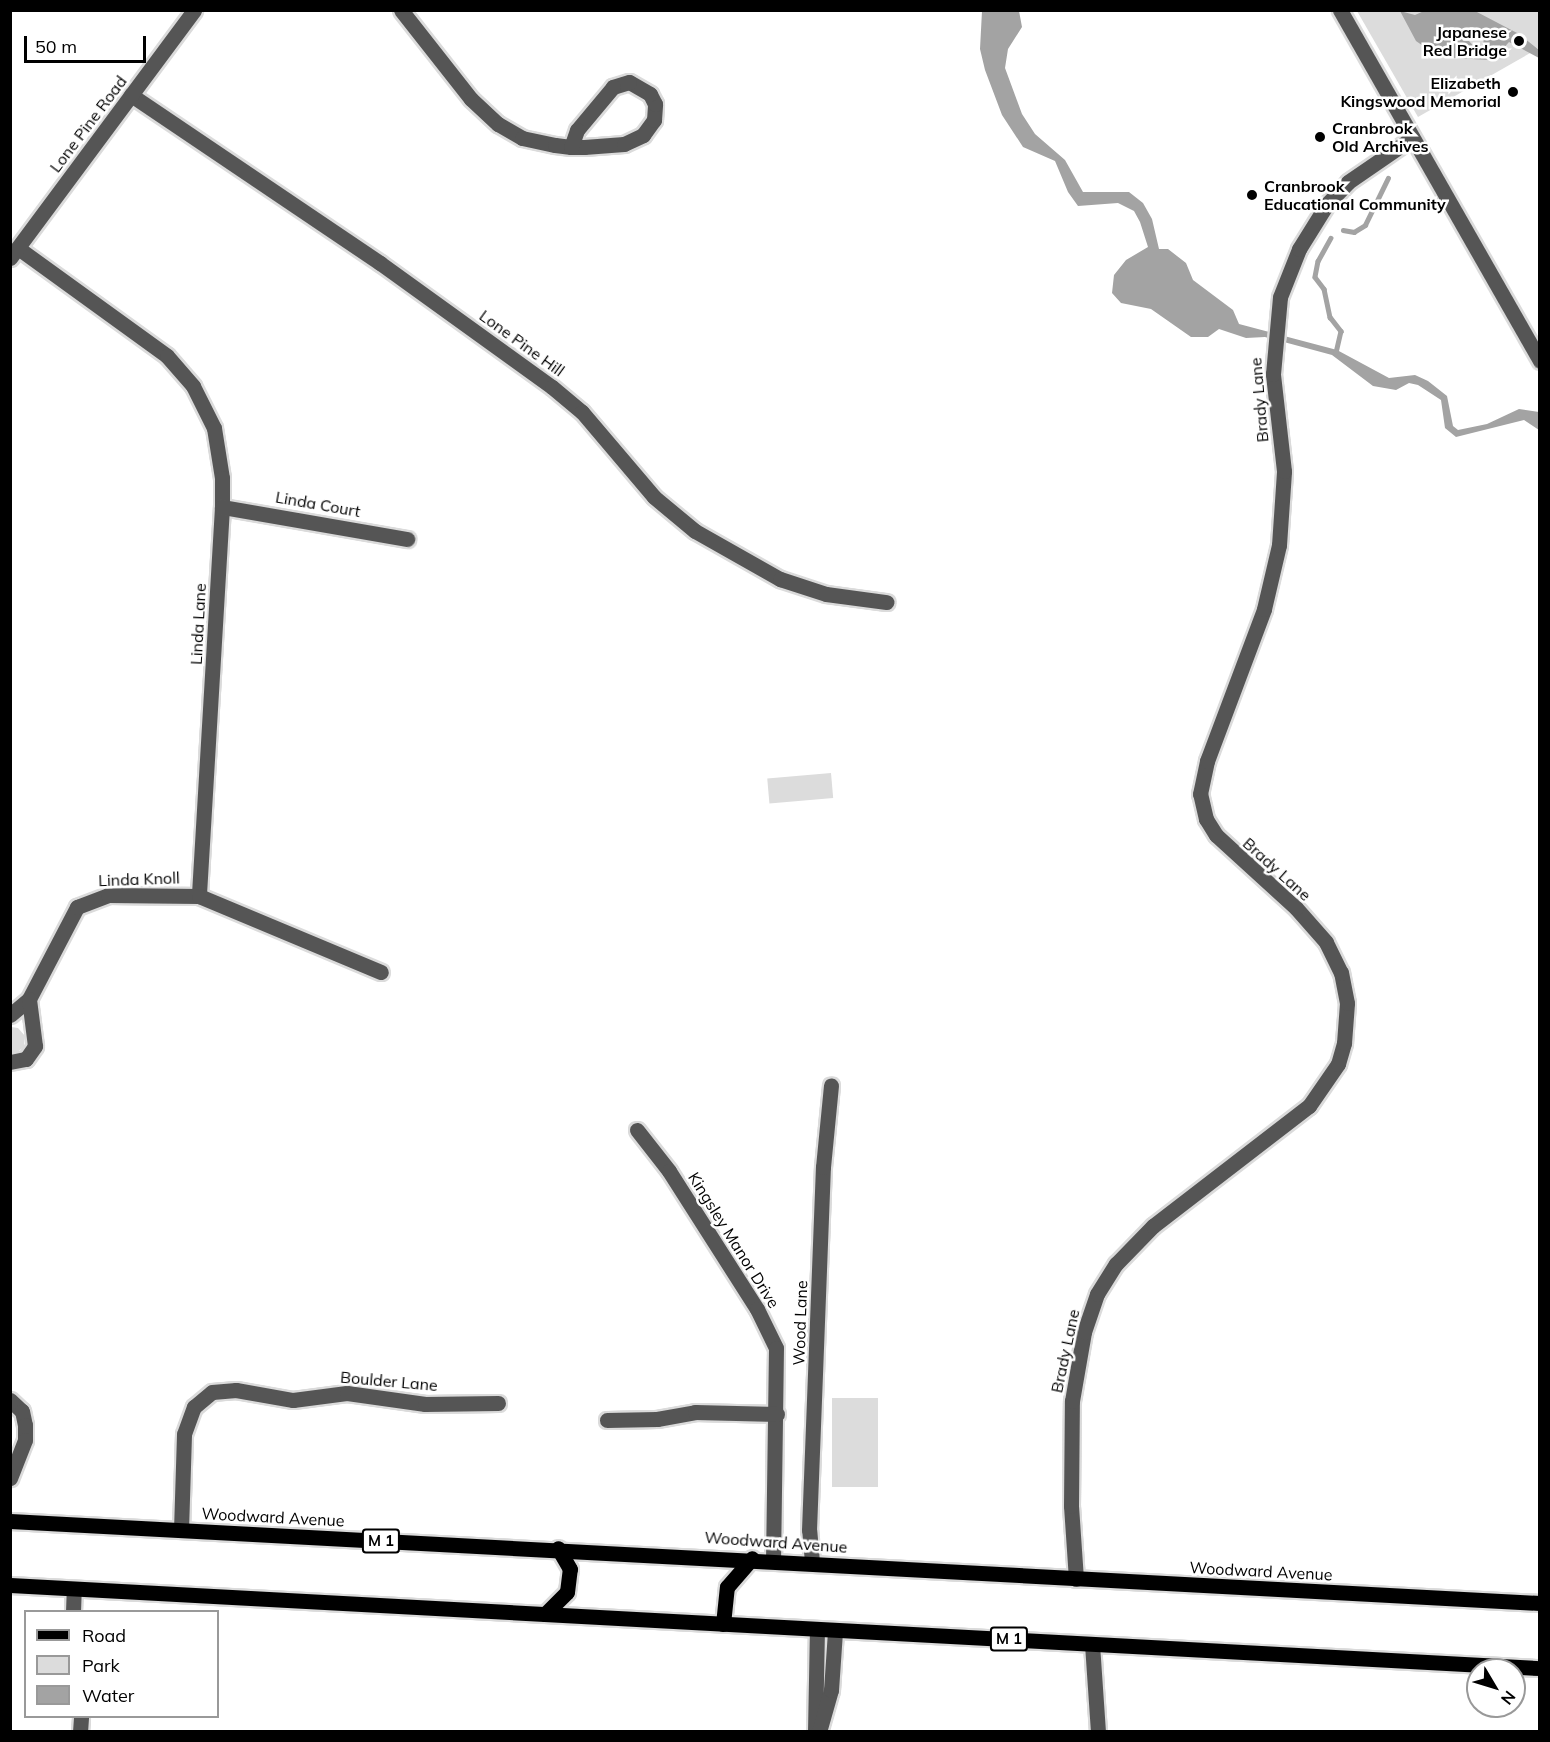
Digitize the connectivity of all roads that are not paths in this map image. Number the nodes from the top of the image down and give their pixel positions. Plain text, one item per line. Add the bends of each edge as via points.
1 (194, 10) edge
2 (401, 10) edge
3 (1340, 10) edge
4 (131, 95) junction
5 (1412, 138) junction
6 (571, 147) junction
7 (14, 253) edge
8 (1539, 361) edge
9 (222, 507) junction
10 (407, 539) dead end
11 (886, 602) dead end
12 (199, 896) junction
13 (381, 972) dead end
14 (29, 999) junction
15 (10, 1015) edge
16 (10, 1062) edge
17 (831, 1085) dead end
18 (637, 1130) dead end
19 (10, 1400) edge
20 (498, 1403) dead end
21 (777, 1414) junction
22 (607, 1420) dead end
23 (10, 1478) edge
24 (10, 1521) edge
25 (181, 1530) junction
26 (558, 1548) junction
27 (752, 1558) junction
28 (773, 1560) junction
29 (812, 1562) junction
30 (1076, 1579) junction
31 (10, 1585) edge
32 (74, 1589) junction
33 (1539, 1603) edge
34 (73, 1610) edge
35 (545, 1614) junction
36 (723, 1624) junction
37 (817, 1630) junction
38 (835, 1631) junction
39 (1092, 1644) junction
40 (1539, 1668) edge
41 (817, 1731) edge
42 (1098, 1731) edge

1 - 4 street, Lone Pine Road
2 - 6 street via 471,99 498,124 522,138
3 - 5 street
4 - 7 street, Lone Pine Road
4 - 11 street, Lone Pine Hill via 380,263 552,387 582,412 654,497 695,531 760,569 804,588
5 - 8 street
5 - 30 street, Brady Lane via 1348,182 1310,226 1280,297 1273,347 1284,471 1279,545 1264,609 1207,762 1200,794 1206,819 1216,835 1296,908 1326,942 1341,974 1348,1022 1338,1065 1308,1106 1154,1226 1116,1264 1097,1294 1084,1332 1072,1401
6 - 6 street via 577,130 614,87 629,82 650,94 656,112 643,135 609,147
7 - 9 street, Linda Lane via 167,356 181,370 205,405 214,428
9 - 10 street, Linda Court
9 - 12 street, Linda Lane
12 - 13 street
12 - 14 street, Linda Knoll via 108,895 85,901 69,918
14 - 15 street, Linda Knoll
14 - 16 street via 34,1046 26,1059
17 - 29 street, Wood Lane via 809,1530
18 - 21 street, Kingsley Manor Drive via 669,1171 769,1328 776,1348
19 - 23 street via 22,1411 25,1440
20 - 25 street, Boulder Lane via 425,1404 347,1393 293,1400 236,1390 212,1392 194,1407 184,1434
21 - 22 street via 694,1412 657,1419
21 - 28 street, Kingsley Manor Drive
24 - 25 main road, Woodward Avenue / M 1
25 - 26 main road, Woodward Avenue / M 1
26 - 27 main road, Woodward Avenue / M 1
26 - 35 main road via 570,1569 567,1592
27 - 28 main road, Woodward Avenue / M 1
27 - 36 main road via 727,1587
28 - 29 main road, Woodward Avenue / M 1
29 - 30 main road, Woodward Avenue / M 1
30 - 33 main road, Woodward Avenue / M 1
31 - 32 main road, M 1
32 - 34 street
32 - 35 main road, M 1
35 - 36 main road, M 1
36 - 37 main road, M 1
37 - 38 main road, M 1
37 - 41 street
38 - 39 main road, M 1
38 - 41 street via 831,1690
39 - 40 main road, M 1
39 - 42 street

